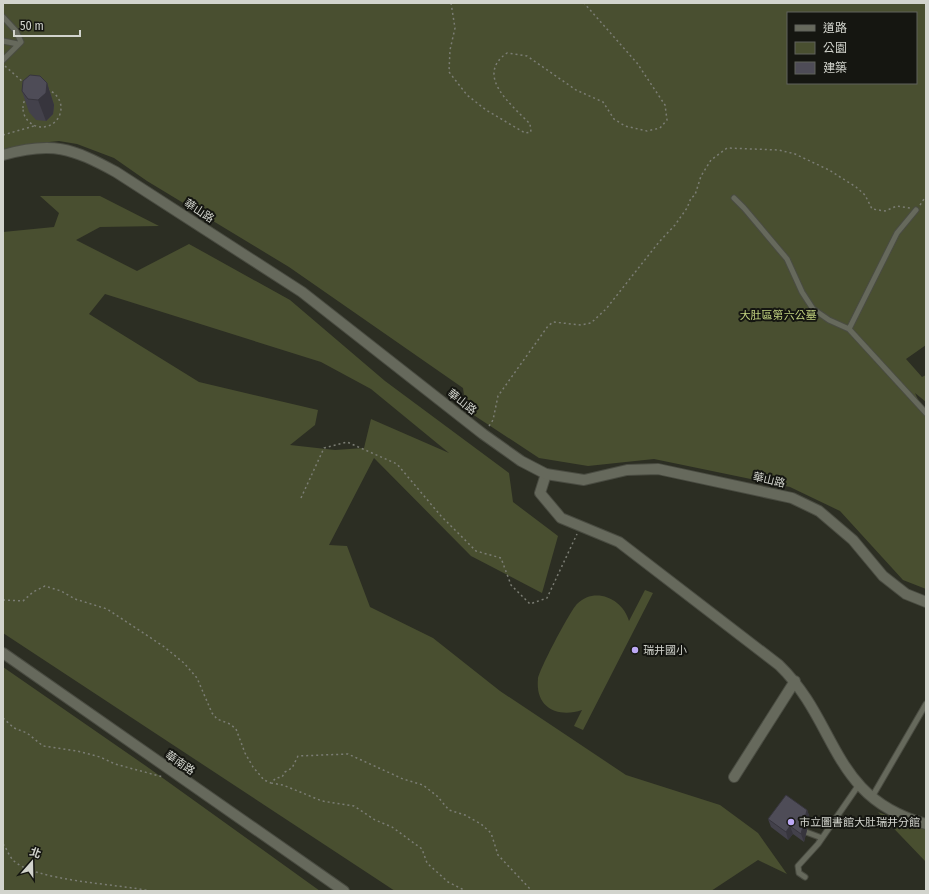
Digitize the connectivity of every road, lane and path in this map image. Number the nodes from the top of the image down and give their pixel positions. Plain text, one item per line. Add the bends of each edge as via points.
1 (451, 3) edge
2 (584, 3) edge
3 (3, 17) edge
4 (3, 41) edge
5 (18, 44) junction
6 (3, 60) edge
7 (3, 64) edge
8 (23, 82) edge
9 (28, 87) edge
10 (33, 91) junction
11 (34, 126) junction
12 (3, 135) edge
13 (3, 155) edge
14 (926, 196) edge
15 (734, 198) dead end
16 (916, 210) junction
17 (849, 328) junction
18 (926, 413) edge
19 (483, 434) junction
20 (546, 474) junction
21 (301, 498) dead end
22 (580, 526) junction
23 (3, 600) edge
24 (926, 602) edge
25 (3, 653) edge
26 (795, 681) junction
27 (926, 704) edge
28 (3, 718) edge
29 (165, 777) dead end
30 (734, 777) dead end
31 (271, 783) junction
32 (858, 786) junction
33 (872, 797) junction
34 (926, 824) edge
35 (806, 832) dead end
36 (822, 838) junction
37 (3, 844) edge
38 (805, 877) dead end
39 (150, 891) edge
40 (344, 891) edge
41 (477, 891) edge
42 (532, 891) edge

1 - 2 path via 455,28 449,72 467,95 486,110 525,133 531,132 530,124 498,88 493,72 498,59 507,53 527,56 576,90 603,102 614,118 625,126 647,131 660,128 667,120 665,105 637,63
3 - 5 lane via 16,31 21,42
4 - 5 lane
5 - 6 lane
7 - 8 path
9 - 10 path
10 - 11 path via 25,98 22,109 26,119
10 - 11 path via 44,89 54,94 60,103 60,114 55,123 45,127
11 - 12 path
13 - 19 street, 華山路 via 26,149 51,147 92,159 116,172 302,292
14 - 16 path
15 - 17 lane via 787,259 813,309 829,320
16 - 17 lane via 897,233
16 - 19 path via 897,206 885,211 872,209 865,195 856,187 830,170 795,154 779,150 744,148 728,148 720,152 705,168 695,195 675,225 606,309 591,323 581,325 553,322 548,326 498,396 493,420
17 - 18 lane
19 - 20 street, 華山路 via 521,461
20 - 22 street via 540,493 561,518
20 - 24 street, 華山路 via 584,480 627,470 658,469 792,498 819,511 853,540 883,576 906,594
21 - 22 path via 324,448 347,442 397,464 441,516 476,551 501,558 511,585 530,604 547,598
22 - 26 street via 619,542 779,665
23 - 31 path via 24,601 33,592 45,586 122,617 184,663 197,678 212,713 217,719 236,729 253,767 264,780
25 - 40 street, 華南路
26 - 30 street
26 - 32 street via 842,764
27 - 33 lane
28 - 29 path via 42,746 77,751
31 - 41 path via 283,785 322,802 354,806 375,820 392,827 422,849 427,863 448,882 466,890
31 - 42 path via 292,768 298,756 348,754 402,779 423,785 449,810 476,821 491,833 498,855
32 - 33 street
32 - 36 lane
33 - 34 street via 888,808
35 - 36 lane
36 - 38 lane via 798,866 799,873
37 - 39 path via 12,860 26,868 80,882 128,886

